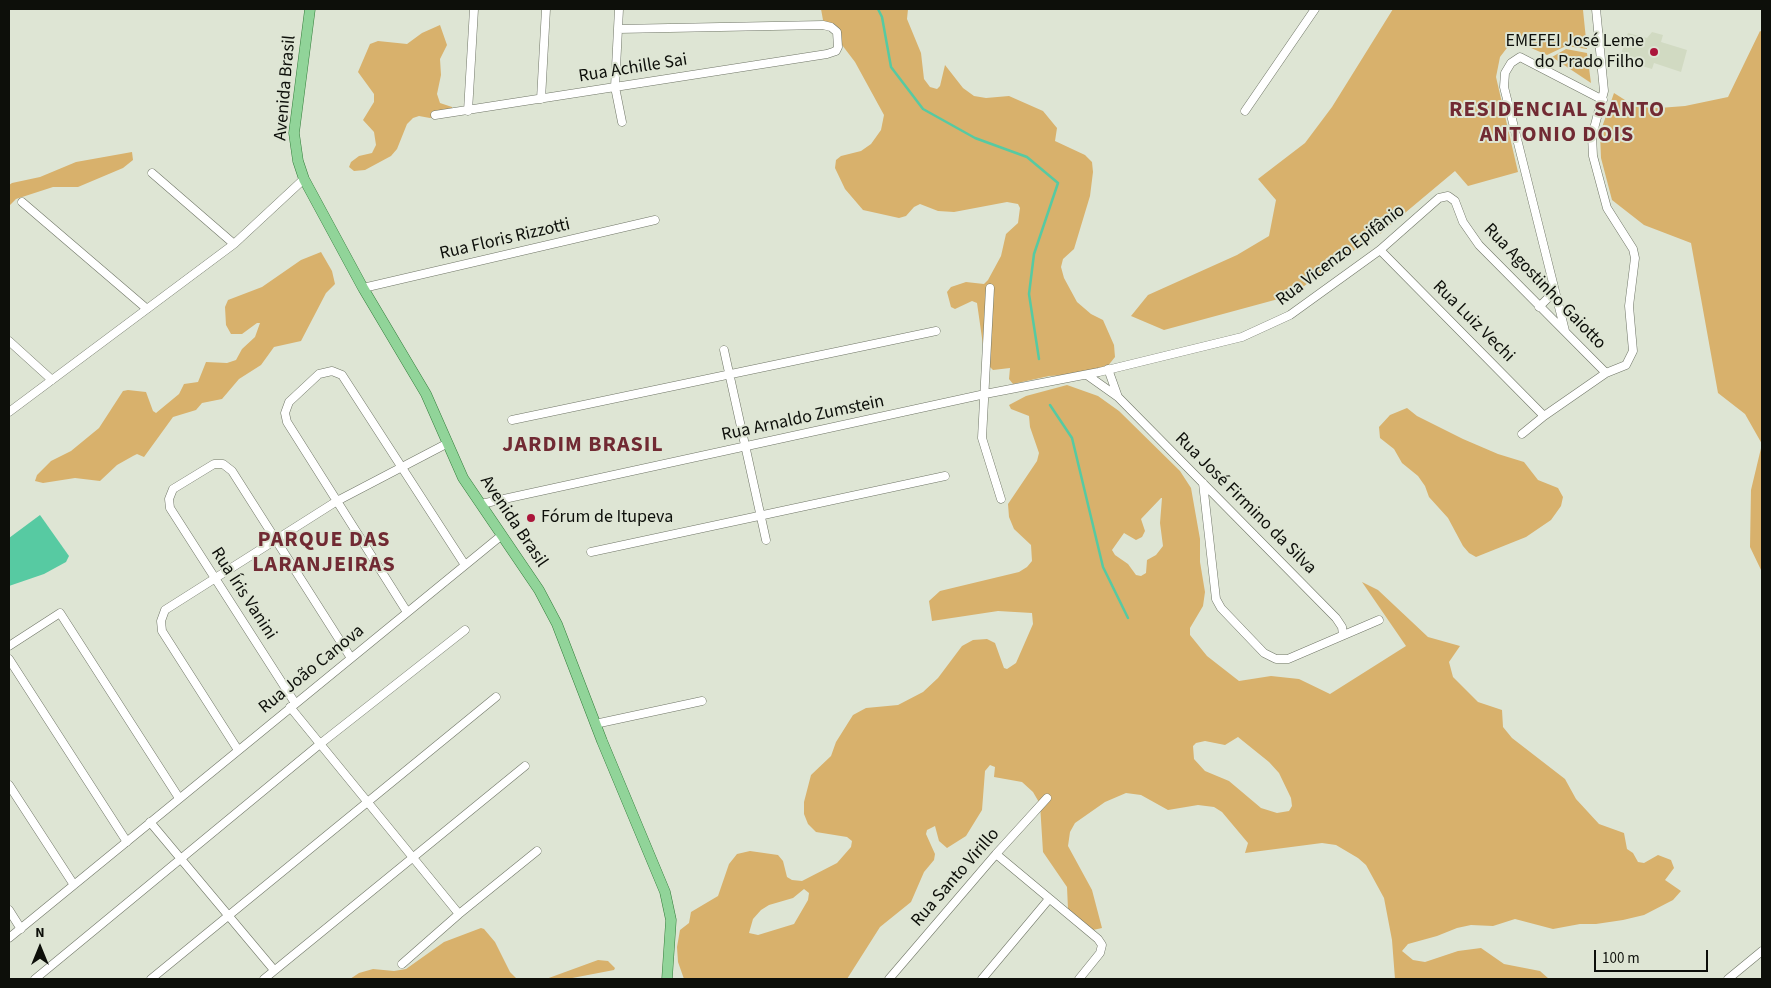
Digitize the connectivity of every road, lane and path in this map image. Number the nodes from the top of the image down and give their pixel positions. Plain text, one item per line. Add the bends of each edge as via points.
1 (310, 9) edge
2 (474, 9) edge
3 (546, 9) edge
4 (619, 9) edge
5 (1315, 9) edge
6 (1596, 9) edge
7 (618, 29) junction
8 (615, 87) junction
9 (541, 99) junction
10 (1603, 100) junction
11 (468, 111) junction
12 (1245, 111) dead end
13 (435, 116) dead end
14 (622, 122) dead end
15 (152, 173) dead end
16 (304, 179) junction
17 (1448, 196) joint
18 (22, 202) dead end
19 (655, 220) dead end
20 (234, 244) junction
21 (1380, 250) junction
22 (363, 288) junction
23 (990, 288) dead end
24 (1555, 292) junction
25 (1540, 307) junction
26 (147, 309) junction
27 (936, 331) dead end
28 (1565, 333) junction
29 (9, 341) edge
30 (724, 350) dead end
31 (1131, 363) joint
32 (1108, 369) junction
33 (1606, 373) junction
34 (1087, 375) junction
35 (730, 376) junction
36 (52, 380) junction
37 (985, 394) junction
38 (1118, 397) junction
39 (9, 412) edge
40 (1544, 416) junction
41 (512, 420) dead end
42 (1522, 434) dead end
43 (448, 443) junction
44 (746, 446) junction
45 (402, 467) junction
46 (945, 476) dead end
47 (1203, 483) junction
48 (1001, 499) dead end
49 (337, 501) junction
50 (481, 504) junction
51 (760, 515) junction
52 (502, 535) junction
53 (276, 540) junction
54 (766, 540) dead end
55 (591, 552) dead end
56 (465, 565) junction
57 (215, 578) junction
58 (407, 612) junction
59 (1378, 620) dead end
60 (464, 630) dead end
61 (1343, 635) junction
62 (9, 646) edge
63 (351, 658) junction
64 (9, 659) edge
65 (496, 697) dead end
66 (702, 701) dead end
67 (292, 705) junction
68 (595, 724) junction
69 (320, 744) junction
70 (238, 750) junction
71 (525, 766) dead end
72 (9, 784) edge
73 (180, 798) junction
74 (1047, 798) dead end
75 (367, 802) junction
76 (150, 822) junction
77 (127, 842) junction
78 (537, 852) dead end
79 (996, 854) junction
80 (413, 857) junction
81 (182, 860) junction
82 (74, 885) junction
83 (1048, 899) junction
84 (9, 910) edge
85 (459, 914) junction
86 (228, 916) junction
87 (21, 928) junction
88 (9, 938) edge
89 (1762, 951) edge
90 (402, 964) dead end
91 (274, 970) junction
92 (35, 979) edge
93 (151, 979) edge
94 (264, 979) edge
95 (667, 979) edge
96 (889, 979) edge
97 (982, 979) edge
98 (1079, 979) edge
99 (1728, 979) edge

1 - 16 main road, Avenida Brasil via 294,133
2 - 11 street
3 - 9 street
4 - 7 street
5 - 12 street
6 - 10 street
7 - 8 street
7 - 8 street, Rua Achille Sai via 823,25 837,32 836,51
8 - 9 street, Rua Achille Sai
8 - 14 street
9 - 11 street, Rua Achille Sai
10 - 24 street via 1520,57 1504,74 1504,87
10 - 33 street via 1592,136 1592,156 1607,208 1633,249 1635,258 1629,306 1634,345 1626,365
11 - 13 street, Rua Achille Sai
15 - 20 street
16 - 20 street
16 - 22 main road, Avenida Brasil
17 - 21 street, Rua Vicenzo Epifânio via 1439,198
17 - 25 street, Rua Agostinho Gaiotto via 1456,202 1463,222 1479,245
18 - 26 street
19 - 22 street, Rua Floris Rizzotti
20 - 26 street
21 - 31 street, Rua Vicenzo Epifânio via 1290,315 1266,328
21 - 40 street, Rua Luiz Vechi
22 - 43 main road, Avenida Brasil via 426,394
23 - 37 street
24 - 25 street
24 - 28 street
25 - 28 street, Rua Agostinho Gaiotto
26 - 36 street
27 - 35 street
28 - 33 street, Rua Agostinho Gaiotto
29 - 36 street
30 - 35 street
31 - 32 street, Rua Arnaldo Zumstein
32 - 34 street, Rua Arnaldo Zumstein
32 - 38 street, Rua José Firmino da Silva
33 - 40 street
34 - 37 street, Rua Arnaldo Zumstein
34 - 38 street, Rua José Firmino da Silva
35 - 41 street
35 - 44 street
36 - 39 street
37 - 44 street, Rua Arnaldo Zumstein
37 - 48 street via 982,438
38 - 47 street, Rua José Firmino da Silva
40 - 42 street
43 - 45 street
43 - 50 main road, Avenida Brasil via 463,478
44 - 50 street, Rua Arnaldo Zumstein
44 - 51 street
45 - 49 street
45 - 49 street via 342,375 332,371 319,374 289,402 285,413 287,422
45 - 56 street
46 - 51 street
47 - 61 street, Rua José Firmino da Silva via 1336,618
47 - 61 street via 1213,585 1221,608 1264,653 1276,659 1288,659
49 - 53 street
49 - 58 street
50 - 52 main road, Avenida Brasil
51 - 54 street
51 - 55 street
52 - 56 street, Rua João Canova
52 - 68 main road, Avenida Brasil via 539,590 557,624
53 - 57 street
53 - 57 street, Rua Íris Vanini via 232,471 224,464 214,464 181,484 173,489 170,508
53 - 63 street
56 - 58 street, Rua João Canova
57 - 67 street, Rua Íris Vanini
57 - 70 street via 165,610 162,631
58 - 63 street, Rua João Canova
59 - 61 street
60 - 69 street
62 - 73 street via 60,614
63 - 67 street, Rua João Canova
64 - 77 street
65 - 75 street
66 - 68 street
67 - 69 street, Rua Íris Vanini
67 - 70 street, Rua João Canova
68 - 95 main road, Avenida Brasil via 665,892 671,920
69 - 75 street, Rua Íris Vanini
69 - 81 street
70 - 73 street, Rua João Canova
71 - 80 street
72 - 82 street
73 - 76 street, Rua João Canova
74 - 79 street, Rua Santo Virillo
75 - 80 street, Rua Íris Vanini
75 - 86 street
76 - 77 street, Rua João Canova
76 - 81 street
77 - 82 street, Rua João Canova
78 - 85 street
79 - 83 street
79 - 96 street, Rua Santo Virillo
80 - 85 street, Rua Íris Vanini
80 - 91 street
81 - 86 street
81 - 92 street
82 - 87 street, Rua João Canova
83 - 97 street
83 - 98 street via 1102,945 1100,953
84 - 87 street
85 - 90 street
86 - 91 street
86 - 93 street
87 - 88 street, Rua João Canova
89 - 99 street
91 - 94 street

